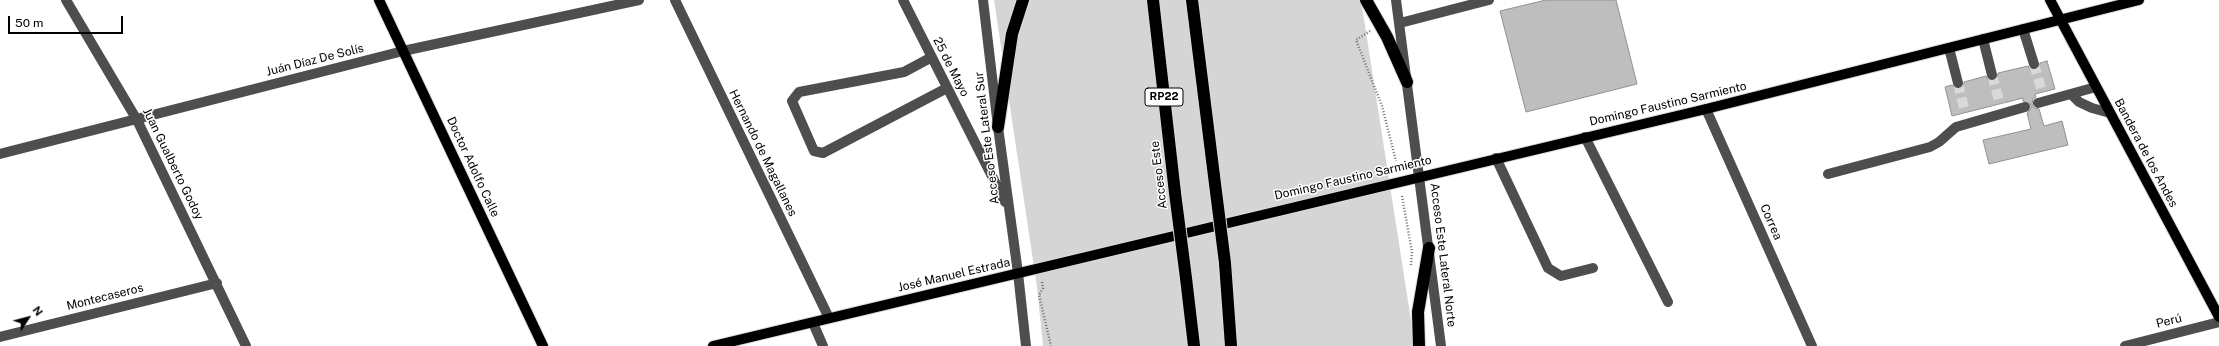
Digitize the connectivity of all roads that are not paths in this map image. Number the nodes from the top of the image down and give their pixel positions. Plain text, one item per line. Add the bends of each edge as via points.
1 (66, 0) edge
2 (379, 0) edge
3 (639, 0) edge
4 (674, 0) edge
5 (903, 0) edge
6 (983, 0) edge
7 (1023, 0) edge
8 (1153, 0) edge
9 (1192, 0) edge
10 (1366, 0) edge
11 (1396, 0) edge
12 (1489, 0) edge
13 (2050, 0) edge
14 (2139, 0) edge
15 (1473, 2) edge
16 (2060, 19) junction
17 (1400, 23) junction
18 (2023, 29) junction
19 (1983, 39) junction
20 (1948, 48) junction
21 (403, 51) junction
22 (932, 57) junction
23 (2034, 64) tunnel mouth
24 (1992, 75) tunnel mouth
25 (1407, 82) junction
26 (1958, 84) tunnel mouth
27 (2096, 87) junction
28 (947, 88) junction
29 (2071, 94) junction
30 (2041, 99) dead end
31 (2025, 107) dead end
32 (1706, 109) junction
33 (2110, 113) junction
34 (137, 120) junction
35 (998, 127) junction
36 (1585, 137) junction
37 (0, 154) edge
38 (1496, 158) junction
39 (1828, 174) dead end
40 (1420, 175) junction
41 (1009, 209) junction
42 (1201, 228) joint
43 (1428, 248) junction
44 (1593, 268) dead end
45 (1018, 273) junction
46 (217, 283) junction
47 (1668, 302) dead end
48 (2219, 317) edge
49 (829, 318) junction
50 (2219, 322) edge
51 (813, 323) junction
52 (0, 337) edge
53 (246, 346) edge
54 (542, 346) edge
55 (713, 346) edge
56 (823, 346) edge
57 (1026, 346) edge
58 (1194, 346) edge
59 (1231, 346) edge
60 (1419, 346) edge
61 (1441, 346) edge
62 (1812, 346) edge
63 (2125, 346) edge

1 - 34 street, Juan Gualberto Godoy
2 - 21 main road, Doctor Adolfo Calle
3 - 21 street, Juán Díaz De Solís
4 - 49 street, Hernando de Magallanes
5 - 22 street, 25 de Mayo
6 - 35 street, Acceso Este Lateral Sur
7 - 35 highway via 1012,34
8 - 58 highway, Acceso Este / RP22, bridge
9 - 59 highway, bridge via 1225,263
10 - 25 highway
11 - 17 street, Acceso Este Lateral Norte
12 - 15 street
13 - 16 main road, Bandera de los Andes
14 - 16 main road, Domingo Faustino Sarmiento
15 - 17 street
16 - 18 main road, Domingo Faustino Sarmiento
16 - 27 main road, Bandera de los Andes
17 - 25 street, Acceso Este Lateral Norte
18 - 19 main road, Domingo Faustino Sarmiento
18 - 23 street
19 - 20 main road, Domingo Faustino Sarmiento
19 - 24 street
20 - 26 street
20 - 32 main road, Domingo Faustino Sarmiento
21 - 34 street, Juán Díaz De Solís
21 - 54 main road, Doctor Adolfo Calle
22 - 28 street, 25 de Mayo
22 - 28 street via 904,72 799,92 792,101 814,151 824,153
25 - 40 street, Acceso Este Lateral Norte
27 - 29 street
27 - 33 main road, Bandera de los Andes
28 - 41 street, 25 de Mayo
29 - 30 street
29 - 33 street via 2092,108
31 - 39 street via 2001,108 1967,117 1939,142 1930,146
32 - 36 main road, Domingo Faustino Sarmiento
32 - 62 street, Correa
33 - 48 main road, Bandera de los Andes
34 - 37 street, Juán Díaz De Solís
34 - 46 street, Juan Gualberto Godoy
35 - 41 street, Acceso Este Lateral Sur
36 - 38 main road, Domingo Faustino Sarmiento
36 - 47 street
38 - 40 main road, Domingo Faustino Sarmiento
38 - 44 street via 1548,268 1561,276
40 - 42 main road, Domingo Faustino Sarmiento
40 - 43 street, Acceso Este Lateral Norte
41 - 45 street, Acceso Este Lateral Sur
42 - 45 main road, José Manuel Estrada
43 - 60 highway via 1418,312
43 - 61 street, Acceso Este Lateral Norte
45 - 49 main road, José Manuel Estrada
45 - 57 street
46 - 52 street, Montecaseros
46 - 53 street, Juan Gualberto Godoy
49 - 51 main road, José Manuel Estrada
50 - 63 street, Perú
51 - 55 main road, José Manuel Estrada
51 - 56 street

